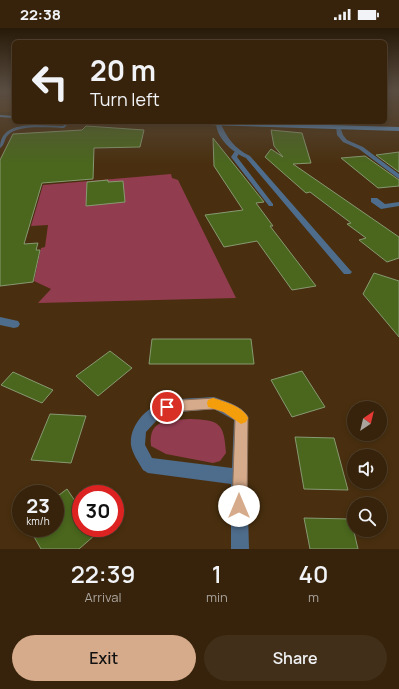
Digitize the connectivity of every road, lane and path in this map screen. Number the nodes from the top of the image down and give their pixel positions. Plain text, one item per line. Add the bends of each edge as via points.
1 (0, 116) edge
2 (12, 117) edge
3 (66, 124) edge
4 (218, 124) edge
5 (298, 124) edge
6 (338, 127) junction
7 (399, 130) edge
8 (0, 146) edge
9 (237, 152) junction
10 (399, 177) edge
11 (374, 200) dead end
12 (399, 204) edge
13 (271, 205) dead end
14 (347, 272) dead end
15 (0, 321) edge
16 (14, 324) dead end
17 (239, 477) junction
18 (240, 549) edge

1 - 2 main road
3 - 8 lane via 64,127 18,127 6,134
4 - 9 street
5 - 6 main road
6 - 7 main road
6 - 10 street via 345,141 361,148
9 - 13 lane via 234,157
9 - 14 street via 248,157
11 - 12 street via 384,207
15 - 16 street
17 - 17 street via 241,417 227,408 214,403 167,407 152,416 139,430 138,446 148,465
17 - 18 street

